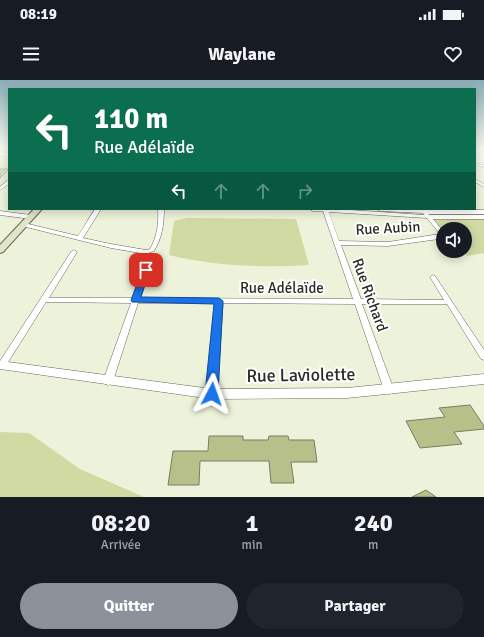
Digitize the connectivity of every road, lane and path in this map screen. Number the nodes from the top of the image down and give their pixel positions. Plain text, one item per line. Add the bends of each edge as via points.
1 (8, 183) edge
2 (0, 189) edge
3 (37, 210) edge
4 (97, 210) edge
5 (161, 210) edge
6 (325, 210) edge
7 (342, 210) edge
8 (424, 210) edge
9 (359, 211) edge
10 (481, 212) edge
11 (0, 213) edge
12 (31, 217) junction
13 (484, 217) edge
14 (430, 218) junction
15 (24, 225) junction
16 (80, 238) junction
17 (337, 243) junction
18 (0, 250) edge
19 (74, 252) dead end
20 (146, 270) dead end
21 (433, 277) dead end
22 (44, 300) junction
23 (136, 300) junction
24 (219, 301) junction
25 (358, 302) junction
26 (448, 302) junction
27 (484, 357) edge
28 (1, 365) edge
29 (484, 379) edge
30 (108, 381) junction
31 (390, 390) junction
32 (212, 394) junction

1 - 2 street
3 - 12 main road
4 - 16 street
5 - 16 street via 160,225 152,250 146,252
6 - 17 street, Rue Richard
7 - 9 street
8 - 10 street
8 - 14 street
9 - 14 street
10 - 13 street
11 - 12 street
12 - 15 main road
13 - 14 street
14 - 17 street, Rue Aubin via 443,235 388,244
15 - 16 street
15 - 18 main road
17 - 25 street, Rue Richard
19 - 22 street
20 - 23 street
21 - 26 street
22 - 23 street, Rue Adélaïde
22 - 28 street
23 - 24 street, Rue Adélaïde
23 - 30 street
24 - 25 street, Rue Adélaïde
24 - 32 street
25 - 26 street, Rue Adélaïde
25 - 31 street, Rue Richard
26 - 27 street
28 - 30 street, Rue Laviolette
29 - 31 street, Rue Laviolette
30 - 32 street, Rue Laviolette
31 - 32 street, Rue Laviolette via 325,394

